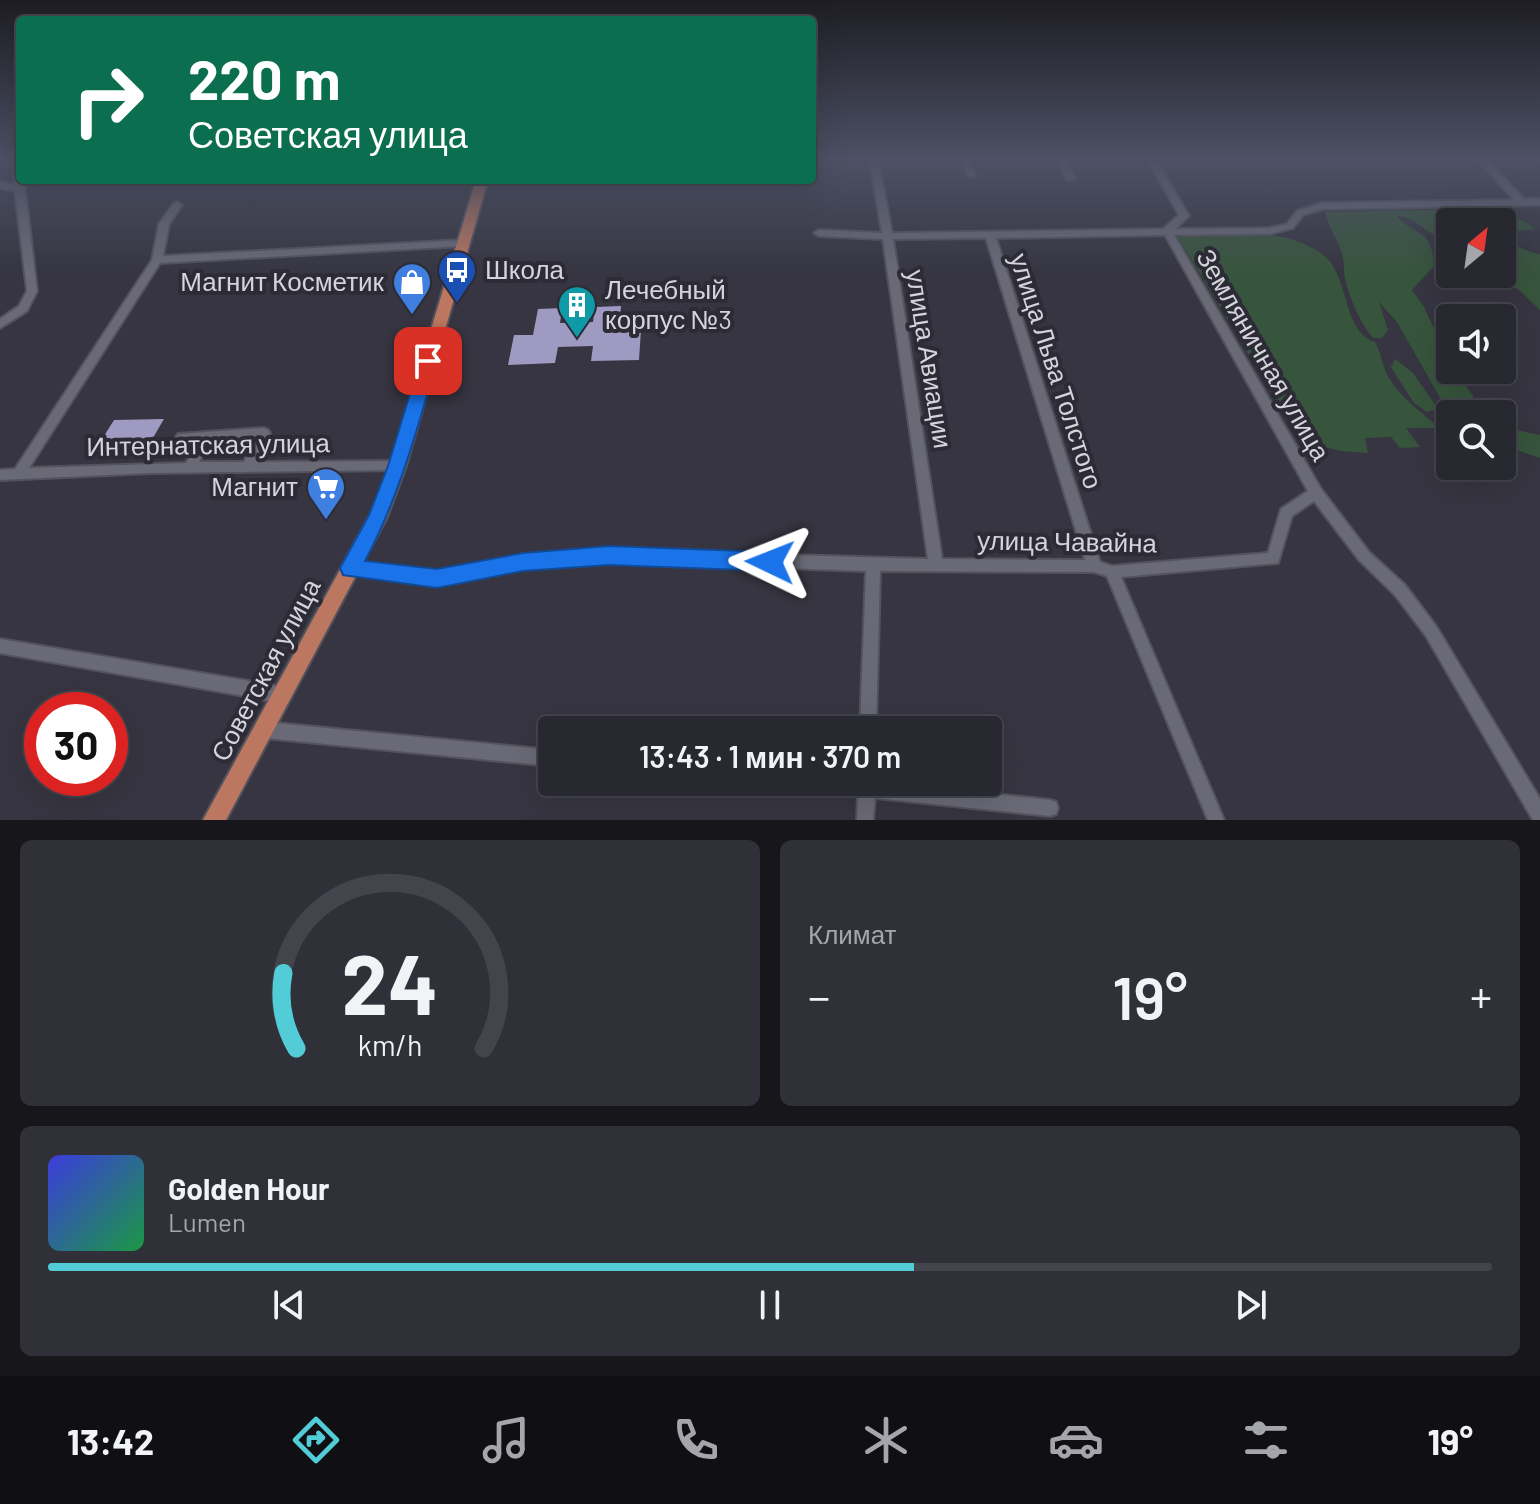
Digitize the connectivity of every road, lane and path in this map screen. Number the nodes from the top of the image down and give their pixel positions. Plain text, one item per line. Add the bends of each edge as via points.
1 (20, 198) edge
2 (476, 198) edge
3 (881, 198) edge
4 (1174, 198) edge
5 (1518, 198) edge
6 (1521, 202) junction
7 (1540, 202) edge
8 (177, 205) dead end
9 (1167, 231) junction
10 (819, 233) dead end
11 (990, 235) junction
12 (888, 236) junction
13 (463, 243) junction
14 (157, 260) junction
15 (0, 324) edge
16 (207, 436) junction
17 (182, 437) dead end
18 (398, 466) junction
19 (190, 467) junction
20 (248, 467) junction
21 (19, 473) junction
22 (0, 475) edge
23 (1316, 493) junction
24 (873, 565) junction
25 (936, 565) junction
26 (1094, 566) junction
27 (350, 568) junction
28 (1112, 572) junction
29 (0, 646) edge
30 (284, 695) junction
31 (868, 716) edge
32 (265, 730) junction
33 (538, 757) edge
34 (866, 796) edge
35 (954, 796) edge
36 (1050, 808) dead end
37 (1540, 815) edge
38 (214, 820) edge
39 (865, 820) edge
40 (1216, 820) edge

1 - 15 street via 32,291 23,308
2 - 13 main road, Советская улица
3 - 12 street, улица Авиации
4 - 9 street, Земляничная улица via 1184,216
5 - 6 street
6 - 7 street
6 - 9 street via 1322,206 1300,213 1290,226 1269,231
8 - 14 street, Интернатская улица via 164,224
9 - 11 street
9 - 23 street, Земляничная улица
10 - 12 street
11 - 12 street
11 - 26 street, улица Льва Толстого
12 - 25 street, улица Авиации
13 - 14 street
13 - 18 main road, Советская улица
14 - 21 street, Интернатская улица
16 - 17 street
16 - 19 street
16 - 20 street via 264,433
18 - 20 street, Интернатская улица
18 - 27 main road, Советская улица
19 - 20 street, Интернатская улица
19 - 21 street, Интернатская улица
21 - 22 street, Интернатская улица
23 - 28 street, улица Чавайна via 1286,513 1273,559
23 - 37 street, Земляничная улица via 1431,631
24 - 25 street, улица Чавайна
24 - 27 street, улица Чавайна via 609,556 523,562 437,579
24 - 31 street
25 - 26 street, улица Чавайна
26 - 28 street, улица Чавайна
27 - 30 main road, Советская улица
28 - 40 street
29 - 30 street
30 - 32 main road, Советская улица
32 - 33 street
32 - 38 main road, Советская улица
34 - 39 street
35 - 36 street

